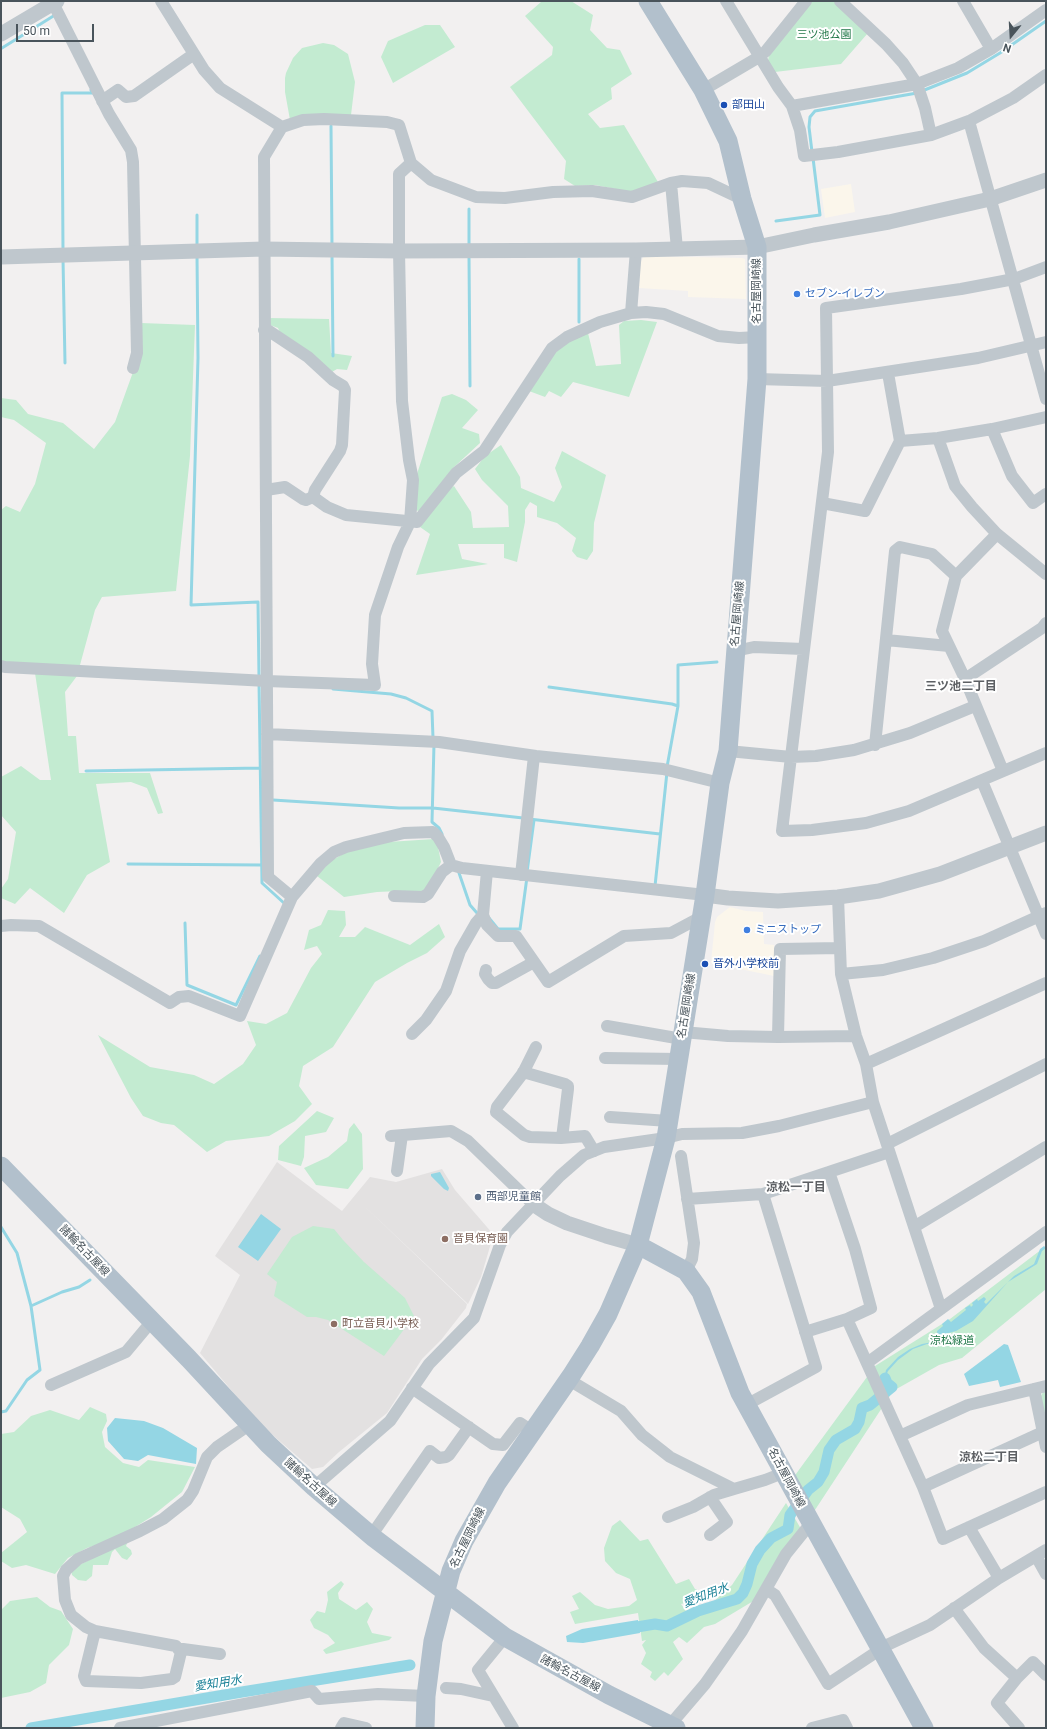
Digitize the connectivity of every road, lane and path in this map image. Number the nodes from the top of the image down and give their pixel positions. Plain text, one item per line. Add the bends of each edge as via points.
1 (161, 1) edge
2 (648, 1) edge
3 (726, 1) edge
4 (806, 1) edge
5 (840, 1) edge
6 (963, 1) edge
7 (1042, 1) edge
8 (55, 2) edge
9 (1046, 7) edge
10 (1046, 10) edge
11 (1, 34) edge
12 (991, 50) junction
13 (194, 54) junction
14 (759, 57) junction
15 (1046, 75) edge
16 (917, 84) junction
17 (703, 90) junction
18 (102, 101) junction
19 (792, 106) junction
20 (969, 121) junction
21 (282, 127) junction
22 (931, 134) junction
23 (410, 163) junction
24 (1046, 180) edge
25 (671, 183) junction
26 (742, 199) junction
27 (990, 199) junction
28 (757, 247) junction
29 (264, 249) junction
30 (677, 249) junction
31 (636, 250) junction
32 (399, 251) junction
33 (135, 254) junction
34 (1, 257) edge
35 (1046, 267) edge
36 (1014, 279) junction
37 (631, 313) junction
38 (264, 330) junction
39 (758, 337) junction
40 (1046, 342) edge
41 (1032, 346) junction
42 (133, 368) dead end
43 (888, 373) junction
44 (757, 379) junction
45 (827, 381) junction
46 (1046, 399) edge
47 (1046, 417) edge
48 (992, 430) junction
49 (938, 438) junction
50 (900, 441) junction
51 (266, 490) junction
52 (1046, 494) edge
53 (313, 497) junction
54 (822, 503) junction
55 (410, 522) junction
56 (997, 534) junction
57 (1044, 569) edge
58 (956, 576) junction
59 (1046, 623) edge
60 (886, 640) junction
61 (949, 646) junction
62 (803, 649) junction
63 (735, 651) junction
64 (1, 666) edge
65 (965, 679) junction
66 (267, 681) junction
67 (975, 706) junction
68 (267, 734) junction
69 (875, 745) junction
70 (728, 751) junction
71 (1046, 753) edge
72 (534, 756) junction
73 (790, 756) junction
74 (1003, 771) junction
75 (982, 781) junction
76 (720, 783) junction
77 (1046, 833) edge
78 (1009, 849) junction
79 (451, 865) junction
80 (487, 871) junction
81 (521, 875) junction
82 (705, 895) junction
83 (394, 896) dead end
84 (292, 897) junction
85 (838, 897) junction
86 (1042, 915) edge
87 (483, 916) junction
88 (701, 917) junction
89 (1, 926) edge
90 (1046, 934) edge
91 (840, 948) junction
92 (534, 962) junction
93 (486, 970) dead end
94 (842, 974) junction
95 (1046, 983) edge
96 (608, 1026) dead end
97 (412, 1034) dead end
98 (682, 1035) junction
99 (856, 1036) junction
100 (778, 1037) junction
101 (536, 1048) dead end
102 (605, 1058) dead end
103 (678, 1059) junction
104 (866, 1064) junction
105 (1046, 1064) edge
106 (523, 1072) junction
107 (873, 1102) junction
108 (610, 1117) dead end
109 (667, 1129) junction
110 (562, 1138) junction
111 (1046, 1147) edge
112 (888, 1148) junction
113 (594, 1152) junction
114 (681, 1156) dead end
115 (1, 1166) edge
116 (397, 1171) dead end
117 (829, 1172) junction
118 (763, 1194) junction
119 (688, 1199) junction
120 (533, 1204) junction
121 (914, 1227) junction
122 (1046, 1232) edge
123 (638, 1245) junction
124 (686, 1271) junction
125 (942, 1309) junction
126 (848, 1319) junction
127 (152, 1321) junction
128 (805, 1332) junction
129 (867, 1363) junction
130 (569, 1380) junction
131 (52, 1385) dead end
132 (1046, 1386) edge
133 (412, 1388) junction
134 (1034, 1389) junction
135 (746, 1405) junction
136 (249, 1425) junction
137 (469, 1427) junction
138 (532, 1431) junction
139 (1043, 1432) junction
140 (900, 1436) junction
141 (1046, 1447) edge
142 (783, 1473) junction
143 (314, 1487) junction
144 (924, 1487) junction
145 (734, 1489) junction
146 (1046, 1492) edge
147 (710, 1497) junction
148 (668, 1516) dead end
149 (808, 1519) junction
150 (969, 1527) junction
151 (710, 1535) dead end
152 (371, 1536) junction
153 (1041, 1553) edge
154 (1046, 1574) edge
155 (999, 1578) junction
156 (766, 1589) junction
157 (446, 1593) junction
158 (954, 1608) junction
159 (95, 1631) junction
160 (505, 1637) junction
161 (178, 1650) junction
162 (880, 1650) junction
163 (220, 1654) dead end
164 (1046, 1675) edge
165 (1017, 1678) junction
166 (427, 1687) junction
167 (446, 1688) dead end
168 (493, 1696) junction
169 (670, 1727) edge
170 (120, 1728) edge
171 (341, 1728) edge
172 (366, 1728) edge
173 (425, 1728) edge
174 (513, 1728) edge
175 (812, 1728) edge
176 (847, 1728) edge
177 (924, 1728) edge
178 (1019, 1728) edge

1 - 13 street
2 - 17 main road, 名古屋岡崎線
3 - 14 street
4 - 14 street
5 - 16 street via 893,52
6 - 12 street
7 - 9 street
8 - 11 street
8 - 18 street
10 - 12 street
12 - 16 street via 958,68
13 - 18 street via 134,96 126,97 118,90
13 - 21 street via 220,88
14 - 17 street
14 - 19 street
15 - 20 street via 1013,98
16 - 19 street
16 - 22 street
17 - 26 main road, 名古屋岡崎線 via 728,141
18 - 33 street via 131,150
19 - 22 street via 800,130 804,156
20 - 22 street
20 - 27 street
21 - 23 street via 303,120 324,119 400,125
21 - 29 street via 264,158
23 - 25 street via 431,180 476,197 490,199 553,192 592,191 632,197
23 - 32 street via 399,174
24 - 27 street
25 - 26 street via 708,183
25 - 30 street
26 - 28 main road, 名古屋岡崎線
27 - 28 street via 889,222
27 - 36 street
28 - 30 street
28 - 39 main road, 名古屋岡崎線
29 - 32 street
29 - 33 street
29 - 38 street
30 - 31 street
31 - 32 street
31 - 37 street
32 - 55 street via 402,401 413,480
33 - 34 street
33 - 42 street via 137,353
35 - 36 street
36 - 41 street
36 - 45 street via 826,308
37 - 39 street via 664,314 718,336
37 - 55 street via 600,322 556,344 484,451 456,473 416,522
38 - 51 street
38 - 53 street via 308,357 345,390 340,452
39 - 44 main road, 名古屋岡崎線
40 - 41 street
41 - 43 street
41 - 46 street
43 - 45 street
43 - 50 street
44 - 45 street
44 - 63 main road, 名古屋岡崎線
45 - 54 street via 828,452
47 - 48 street
48 - 49 street
48 - 52 street via 1012,476 1033,503
49 - 50 street
49 - 56 street via 955,486
50 - 54 street via 865,511
51 - 53 street via 285,487 303,499
51 - 66 street
53 - 55 street via 326,507 346,515
54 - 62 street
55 - 66 street via 398,547 375,615 372,664 375,685
56 - 57 street
56 - 58 street
58 - 60 street via 932,554 900,547 895,551
58 - 61 street via 942,631
59 - 65 street
60 - 61 street
60 - 69 street
61 - 65 street
62 - 63 street via 754,647
62 - 73 street
63 - 70 main road, 名古屋岡崎線
64 - 66 street
65 - 67 street
66 - 68 street
67 - 69 street
67 - 74 street
68 - 72 street via 439,742
68 - 84 street via 268,876
69 - 73 street via 839,753
70 - 73 street
70 - 76 main road, 名古屋岡崎線
71 - 74 street
72 - 76 street via 664,769
72 - 81 street
73 - 75 street via 782,831 866,823 909,811
74 - 75 street
75 - 78 street
76 - 82 main road, 名古屋岡崎線
77 - 78 street
78 - 85 street via 908,883 879,891
78 - 86 street
79 - 80 street
79 - 83 street via 442,872 428,894 423,897
79 - 84 street via 444,847 433,832 404,833 352,845 334,852
80 - 81 street
80 - 87 street
81 - 82 street
82 - 85 street via 761,901
82 - 88 main road, 名古屋岡崎線
84 - 89 street via 240,1016 189,996 179,997 170,1003 39,926
85 - 91 street
86 - 90 street
86 - 94 street via 984,942 933,958 883,970
87 - 92 street via 487,925 498,936 516,936
87 - 97 street via 476,923 460,951 446,991 426,1020
88 - 92 street via 671,933 624,936 548,982
88 - 98 main road, 名古屋岡崎線
91 - 94 street
91 - 100 street via 780,949
92 - 93 street via 521,971 492,983 485,974
94 - 99 street
95 - 104 street
96 - 98 street
98 - 100 street
98 - 103 main road, 名古屋岡崎線
99 - 100 street
99 - 104 street
101 - 106 street
102 - 103 street
103 - 109 main road, 名古屋岡崎線
104 - 107 street
105 - 112 street
106 - 110 street via 568,1086
106 - 110 street via 496,1112 530,1138
107 - 109 street via 742,1133 682,1134
107 - 112 street
108 - 109 street
109 - 113 street
109 - 123 main road, 名古屋岡崎線
110 - 113 street via 585,1136
111 - 121 street
112 - 117 street
112 - 121 street
113 - 120 street via 584,1155
114 - 119 street
115 - 127 main road, 諸輪名古屋線
116 - 120 street via 397,1135 451,1131 468,1141
117 - 118 street
117 - 126 street via 855,1249 871,1308
118 - 119 street
118 - 128 street
119 - 124 street via 694,1243 692,1259
120 - 123 street via 567,1223
120 - 133 street via 507,1232 500,1245 474,1318 429,1364
121 - 125 street
122 - 125 street
123 - 124 main road, 名古屋岡崎線
123 - 130 main road, 名古屋岡崎線 via 608,1314
124 - 135 main road, 名古屋岡崎線 via 701,1292
125 - 129 street
126 - 128 street
126 - 129 street
127 - 131 street via 126,1352
127 - 136 main road, 諸輪名古屋線
128 - 135 street via 816,1367
129 - 140 street
130 - 138 main road, 名古屋岡崎線
130 - 145 street via 621,1411 642,1435 670,1456
132 - 134 street
133 - 137 street
133 - 143 street via 390,1421
134 - 139 street
134 - 140 street via 968,1405
135 - 142 main road, 名古屋岡崎線
136 - 143 main road, 諸輪名古屋線
136 - 159 street via 206,1457 187,1500 163,1519 119,1542 78,1559 66,1570 63,1582 65,1600 71,1615
137 - 138 street via 493,1444 503,1445 520,1423
137 - 152 street via 446,1457 440,1458 430,1451
138 - 157 main road, 名古屋岡崎線 via 497,1483 464,1541 451,1571
139 - 141 street
139 - 144 street
140 - 144 street
142 - 145 street
142 - 149 main road, 名古屋岡崎線
143 - 152 main road, 諸輪名古屋線
144 - 150 street via 943,1539
145 - 147 street
146 - 150 street
147 - 148 street via 693,1507
147 - 151 street via 726,1522
149 - 156 street
149 - 162 main road, 名古屋岡崎線
150 - 155 street
152 - 157 main road, 諸輪名古屋線
153 - 154 street
153 - 155 street
155 - 158 street
156 - 162 street via 775,1595 828,1684
156 - 169 street via 724,1657
157 - 160 main road, 諸輪名古屋線
157 - 166 main road, 名古屋岡崎線 via 433,1641
158 - 162 street via 930,1625
158 - 165 street via 984,1648
159 - 161 street via 176,1646
159 - 161 street via 84,1676 86,1681 141,1684 172,1679 175,1677 181,1652
160 - 168 street via 478,1670
160 - 169 main road, 諸輪名古屋線
161 - 163 street via 183,1648
162 - 177 main road, 名古屋岡崎線
164 - 165 street via 1033,1662
165 - 178 street via 997,1703
166 - 170 street via 319,1699 312,1691
166 - 173 main road, 名古屋岡崎線
167 - 168 street
168 - 174 street
171 - 172 street via 344,1723
175 - 176 street via 843,1720

